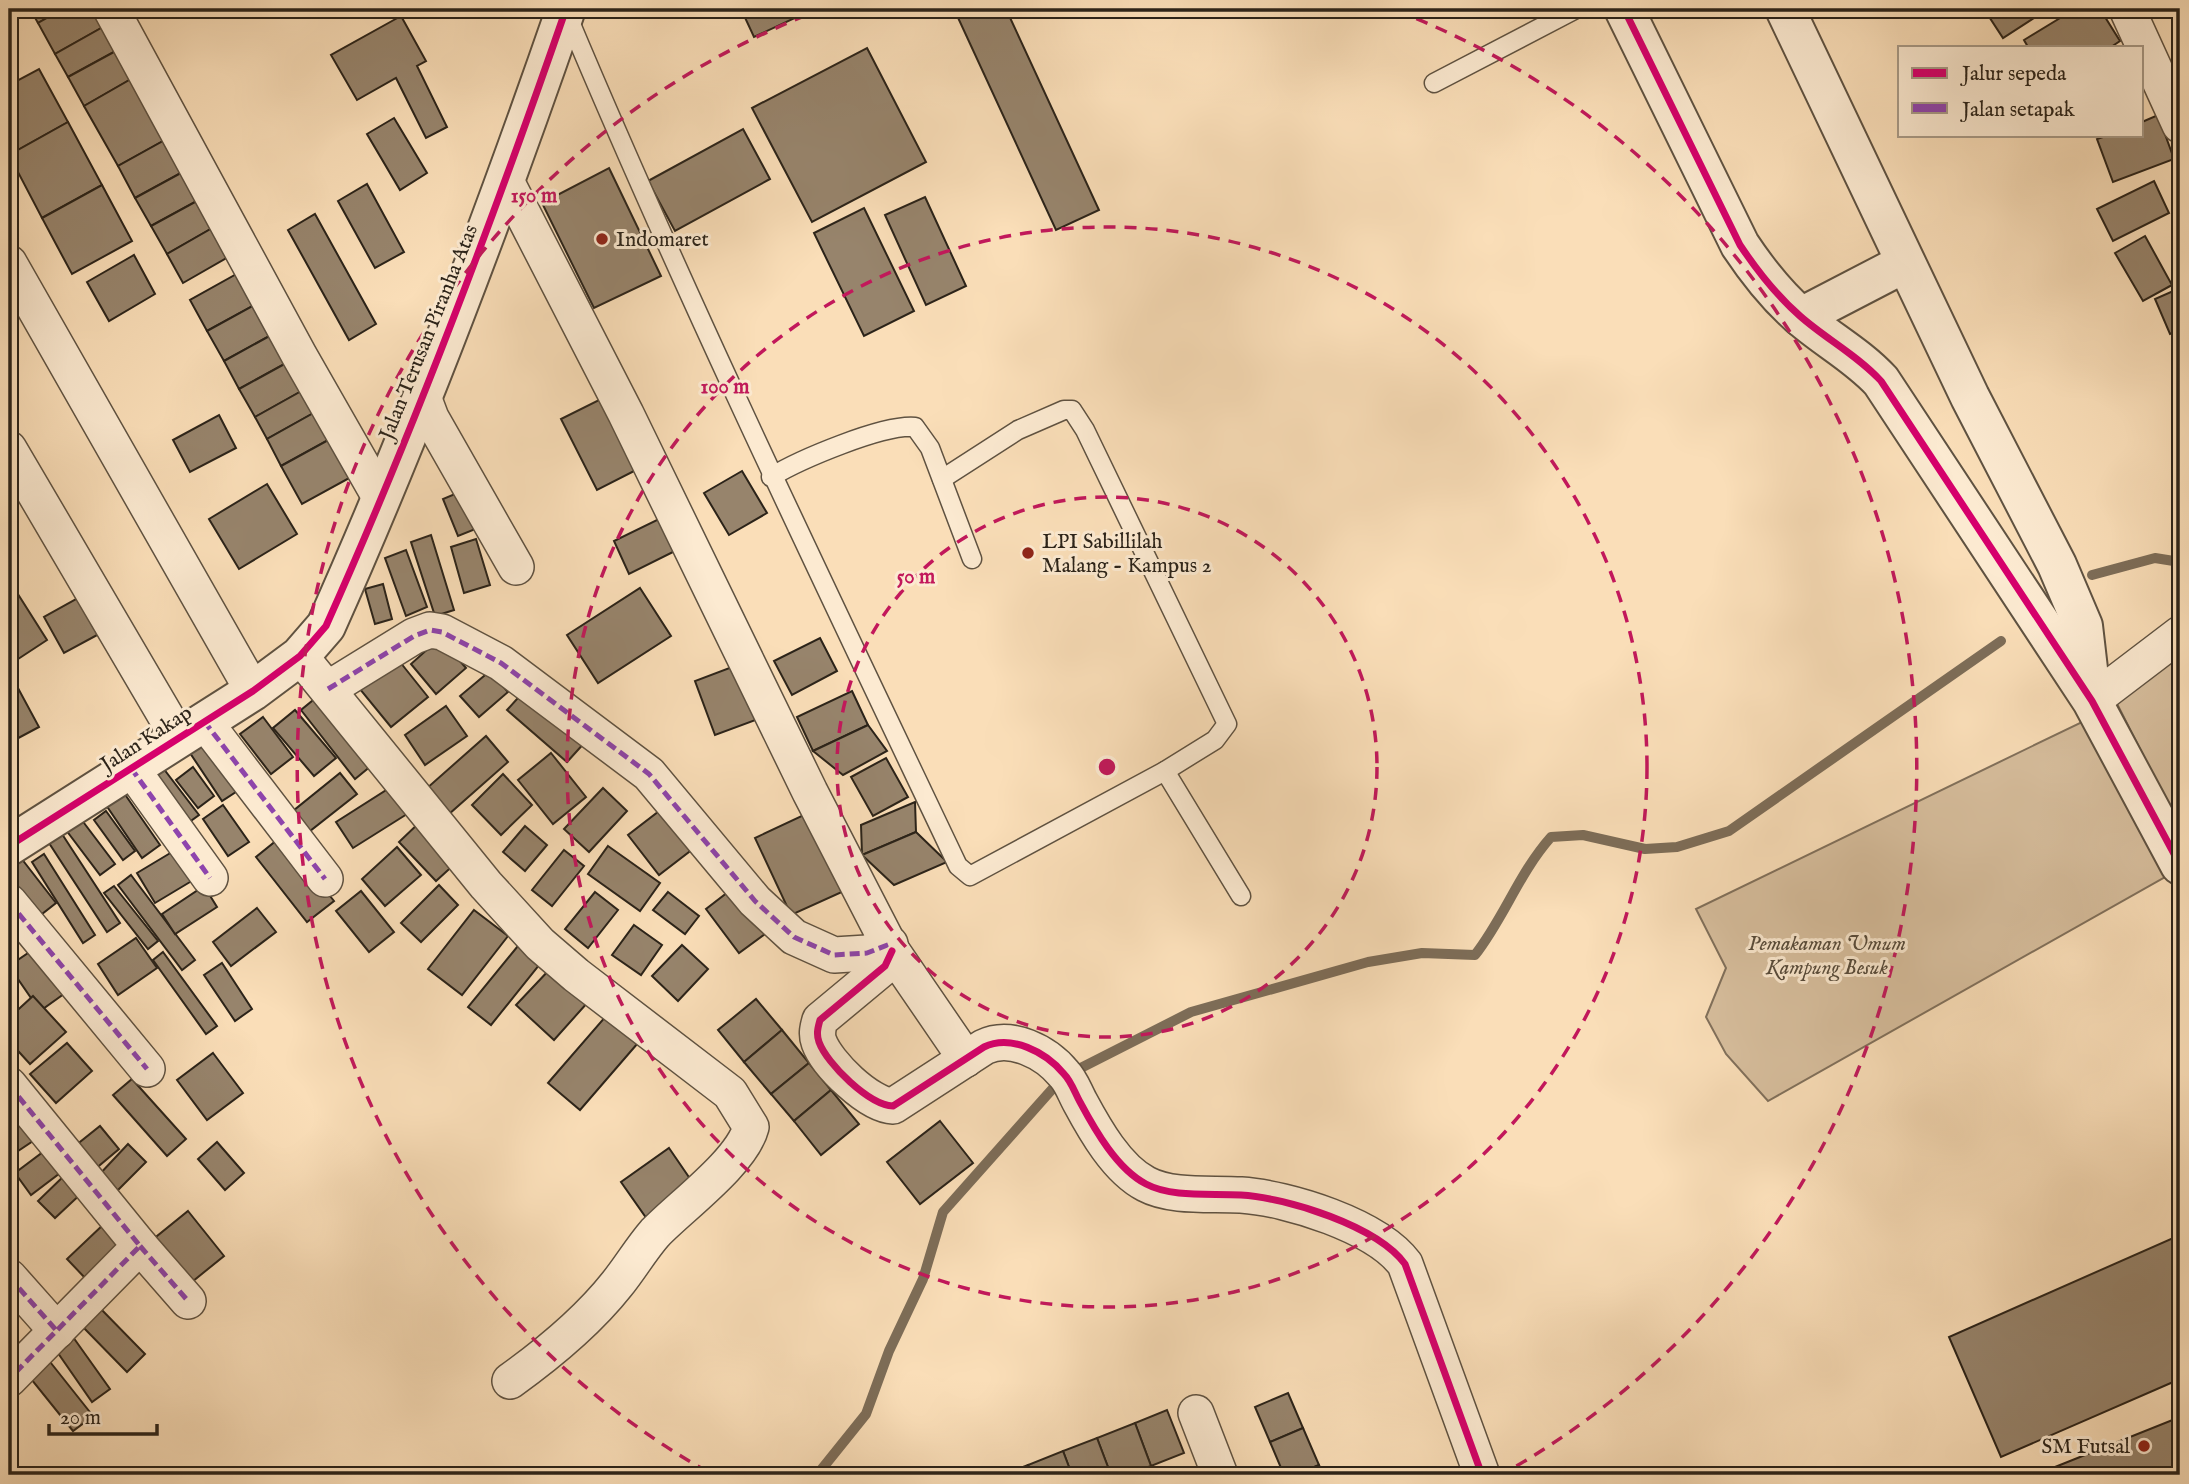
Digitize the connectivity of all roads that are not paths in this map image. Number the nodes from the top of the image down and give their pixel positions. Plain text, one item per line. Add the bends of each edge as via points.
1 (111, 9) edge
2 (565, 9) edge
3 (1576, 9) edge
4 (1623, 9) edge
5 (1785, 9) edge
6 (2127, 9) edge
7 (2168, 64) edge
8 (1434, 83) dead end
9 (2180, 125) edge
10 (506, 181) junction
11 (9, 263) edge
12 (1905, 263) junction
13 (1801, 317) junction
14 (422, 394) junction
15 (9, 449) edge
16 (771, 477) junction
17 (942, 479) junction
18 (380, 497) junction
19 (972, 559) dead end
20 (516, 567) dead end
21 (2180, 634) edge
22 (300, 656) junction
23 (328, 689) junction
24 (253, 691) junction
25 (2092, 701) junction
26 (191, 729) junction
27 (131, 768) junction
28 (1165, 771) junction
29 (9, 846) edge
30 (2180, 865) edge
31 (210, 878) dead end
32 (325, 879) dead end
33 (1241, 896) dead end
34 (9, 902) edge
35 (891, 947) junction
36 (966, 1059) junction
37 (147, 1069) dead end
38 (9, 1085) edge
39 (140, 1246) junction
40 (9, 1278) edge
41 (188, 1301) dead end
42 (57, 1331) junction
43 (9, 1379) edge
44 (510, 1381) dead end
45 (1196, 1413) dead end
46 (1220, 1475) edge
47 (1482, 1475) edge

1 - 18 street
2 - 10 street, Jalan Terusan Piranha Atas
2 - 16 lane via 639,188
3 - 8 lane
4 - 13 street via 1740,245 1763,279
5 - 12 street
6 - 7 street
7 - 9 street
10 - 14 street, Jalan Terusan Piranha Atas
10 - 35 street
11 - 24 street
12 - 13 street
12 - 25 street via 2057,565 2083,626
13 - 25 street via 1862,360 1881,381
14 - 18 street, Jalan Terusan Piranha Atas
14 - 20 street via 430,418
15 - 26 street
16 - 17 lane via 845,444 909,426 923,436
16 - 28 lane via 964,873 970,876
17 - 19 lane
17 - 28 lane via 1048,416 1072,410 1079,417 1227,724 1215,740
18 - 22 street, Jalan Terusan Piranha Atas via 326,626
21 - 25 street
22 - 23 street
22 - 24 street, Jalan Kakap
23 - 35 street via 414,636 442,632 501,663 649,774 755,901 794,937 834,955
23 - 44 street via 486,885 541,944 730,1093 751,1127 713,1179 654,1234 589,1315
24 - 26 street, Jalan Kakap
25 - 30 street
26 - 27 street, Jalan Kakap
26 - 32 street
27 - 29 street, Jalan Kakap
27 - 31 street
28 - 33 lane
34 - 37 street
35 - 36 street
35 - 36 street via 885,966 820,1020 819,1042 828,1057 873,1101 893,1106
36 - 47 street via 992,1043 1033,1049 1064,1074 1108,1147 1146,1185 1246,1195 1294,1206 1341,1220 1392,1249 1405,1264
38 - 39 street
39 - 41 street
39 - 42 street
40 - 42 street
42 - 43 street
45 - 46 street

